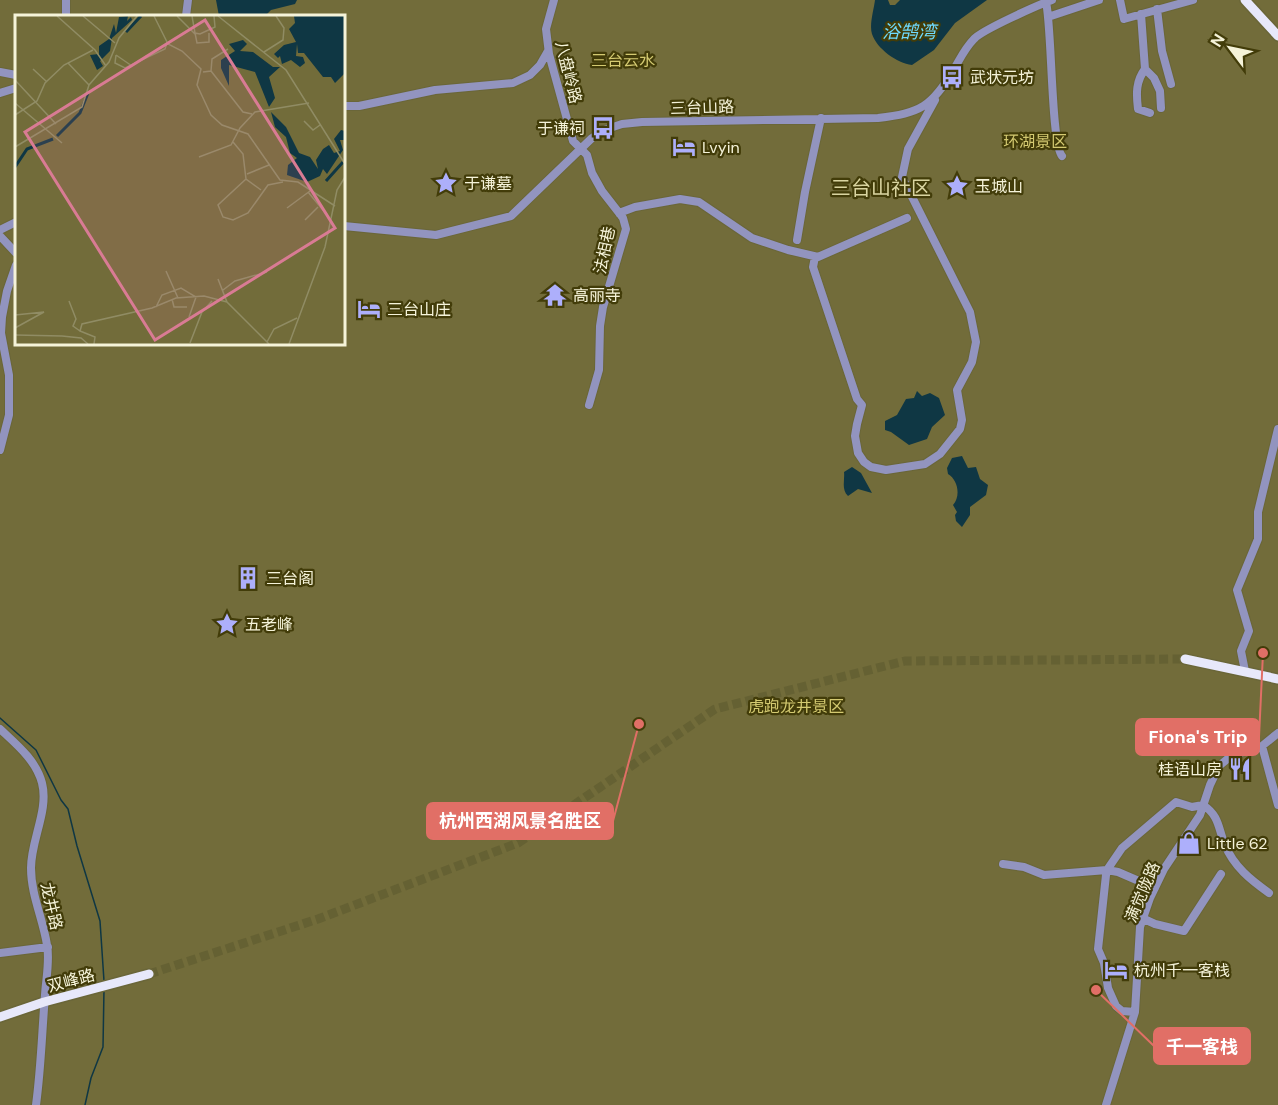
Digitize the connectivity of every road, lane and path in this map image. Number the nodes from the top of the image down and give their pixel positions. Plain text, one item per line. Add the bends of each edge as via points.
1 (188, 0) edge
2 (554, 0) edge
3 (1099, 0) edge
4 (1120, 0) edge
5 (1193, 0) edge
6 (1245, 0) edge
7 (1049, 1) edge
8 (1157, 9) junction
9 (1141, 14) junction
10 (186, 15) edge
11 (1048, 17) junction
12 (1278, 36) edge
13 (548, 50) junction
14 (1145, 69) junction
15 (0, 72) edge
16 (15, 75) edge
17 (1171, 84) dead end
18 (15, 88) edge
19 (0, 93) edge
20 (935, 98) junction
21 (345, 106) edge
22 (1161, 108) dead end
23 (1150, 113) dead end
24 (821, 118) junction
25 (580, 148) junction
26 (1062, 156) dead end
27 (619, 213) junction
28 (907, 218) dead end
29 (15, 222) edge
30 (345, 226) edge
31 (0, 230) edge
32 (0, 236) edge
33 (797, 240) dead end
34 (15, 252) edge
35 (815, 257) junction
36 (15, 268) edge
37 (589, 405) dead end
38 (1278, 429) edge
39 (0, 449) edge
40 (1185, 659) tunnel mouth
41 (1245, 671) junction
42 (1278, 679) edge
43 (0, 729) edge
44 (1278, 733) edge
45 (1262, 746) junction
46 (1203, 805) junction
47 (1278, 806) edge
48 (1003, 864) dead end
49 (1107, 870) junction
50 (1221, 874) dead end
51 (1155, 888) junction
52 (1269, 893) dead end
53 (1142, 918) junction
54 (48, 946) junction
55 (0, 953) edge
56 (149, 974) tunnel mouth
57 (44, 1002) junction
58 (1135, 1012) junction
59 (0, 1017) edge
60 (36, 1105) edge
61 (1106, 1105) edge

1 - 10 street
2 - 13 street, 八盘岭路 via 546,30
3 - 11 street
4 - 9 street via 1124,19
5 - 8 street
6 - 12 main road
7 - 11 street
7 - 20 street, 三台山路 via 975,36
8 - 9 street
8 - 17 street
9 - 14 street
11 - 26 street via 1055,123
13 - 21 street via 530,75 513,83 435,90
13 - 25 street, 八盘岭路 via 573,141
14 - 22 street via 1160,91
14 - 23 street via 1138,78 1138,108
15 - 16 street
18 - 19 street
20 - 24 street, 三台山路 via 918,110 899,115
20 - 35 street via 908,149 902,177 970,312 976,342 972,362 957,390 960,429 940,454 925,464 886,470 871,467 858,453 855,436 862,405 813,267
24 - 25 street, 三台山路 via 622,124 604,130
24 - 33 street
25 - 27 street, 法相巷 via 587,155 602,191
25 - 30 street, 三台山路 via 511,216 436,235
27 - 35 street via 680,199 699,202 752,238
27 - 37 street, 法相巷 via 626,230 603,308 599,370
28 - 35 street
29 - 31 street
32 - 34 street
36 - 39 street via 2,317 9,415
38 - 41 street via 1258,512 1258,539 1237,590 1249,631 1241,651
40 - 41 main road
41 - 42 main road
43 - 54 street, 龙井路 via 23,751 42,785 31,870
44 - 45 street, 满觉陇路
45 - 46 street, 满觉陇路 via 1225,760 1214,774
45 - 47 street
46 - 49 street via 1192,807 1176,802 1122,848
46 - 51 street, 满觉陇路
46 - 52 street via 1211,810 1225,846 1245,876
48 - 49 street via 1044,875
49 - 51 street
49 - 58 street via 1098,949 1116,1006
50 - 53 street via 1184,931
51 - 53 street, 满觉陇路
53 - 58 street, 满觉陇路 via 1137,944
54 - 55 street
54 - 57 street, 龙井路
56 - 57 main road, 双峰路
57 - 59 main road, 双峰路
57 - 60 street, 龙井路
58 - 61 street, 满觉陇路

